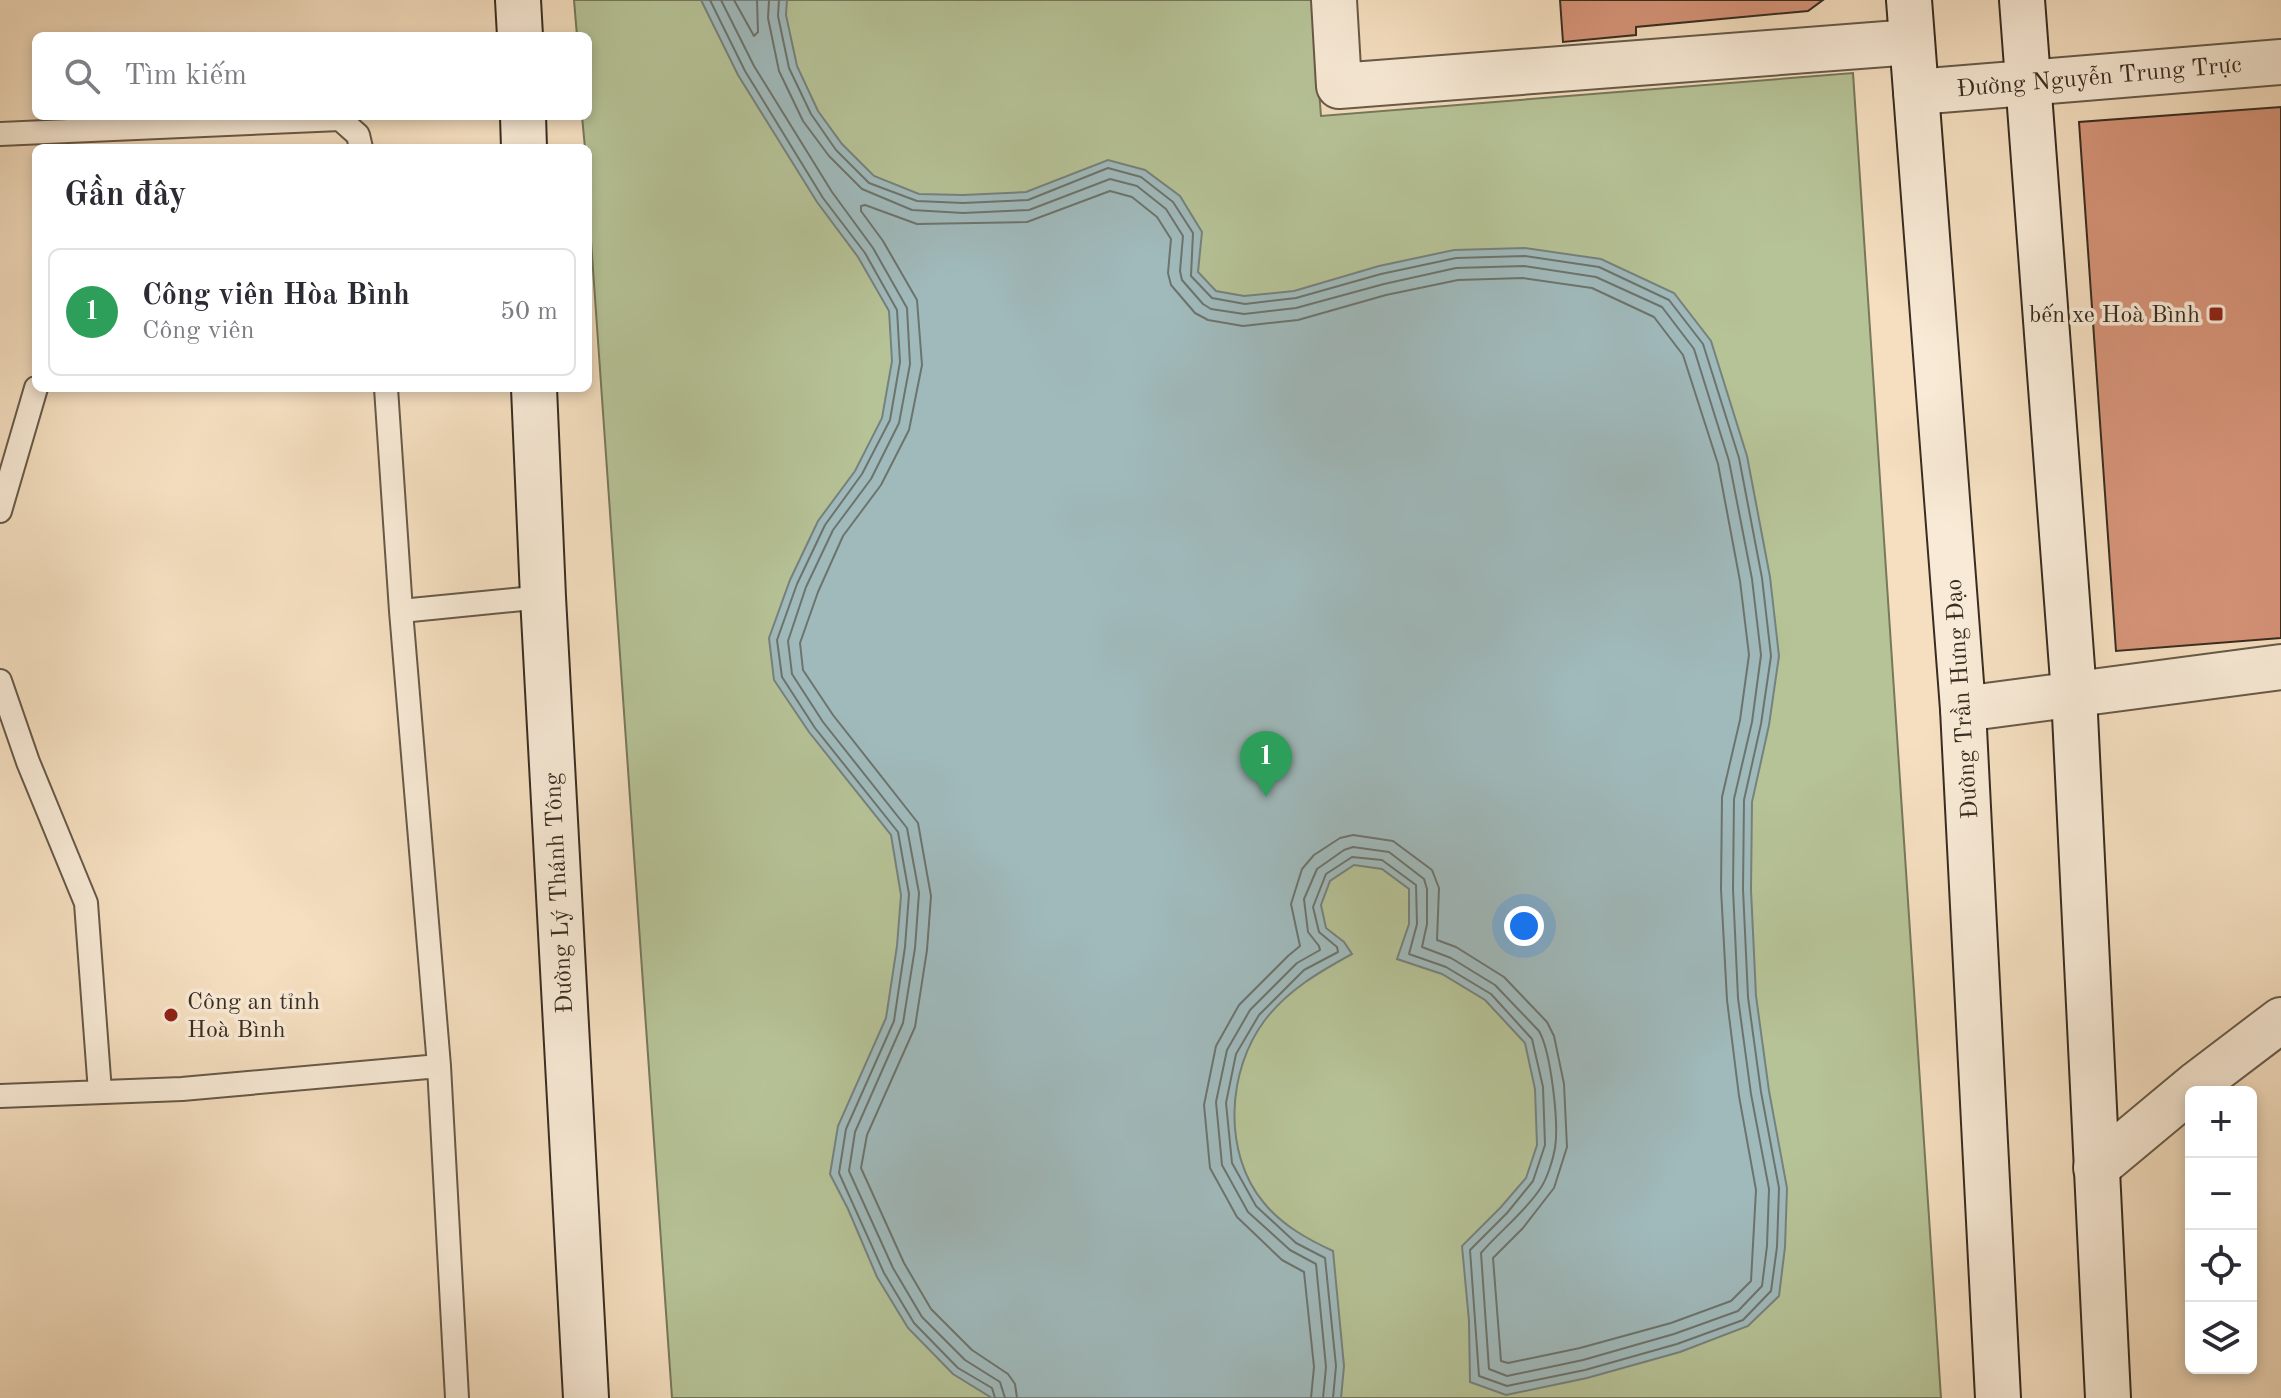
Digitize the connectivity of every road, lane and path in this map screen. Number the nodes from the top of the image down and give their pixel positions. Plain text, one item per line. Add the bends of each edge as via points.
1 (518, 0) edge
2 (1334, 0) edge
3 (2022, 0) edge
4 (1911, 21) edge
5 (520, 32) edge
6 (2281, 62) edge
7 (2028, 81) junction
8 (1916, 92) junction
9 (326, 120) edge
10 (341, 120) edge
11 (523, 120) edge
12 (0, 134) edge
13 (41, 140) edge
14 (360, 144) edge
15 (524, 144) edge
16 (35, 392) edge
17 (386, 392) edge
18 (534, 392) edge
19 (0, 511) edge
20 (543, 597) junction
21 (401, 611) junction
22 (2281, 667) edge
23 (0, 681) edge
24 (2074, 694) junction
25 (1963, 709) junction
26 (2281, 1020) edge
27 (439, 1066) junction
28 (100, 1092) junction
29 (0, 1096) edge
30 (2096, 1168) junction
31 (457, 1398) edge
32 (586, 1398) edge
33 (1998, 1398) edge
34 (2108, 1398) edge

1 - 5 main road
2 - 4 main road via 1339,86
3 - 7 main road
4 - 8 main road, Đường Trần Hưng Đạo
6 - 7 main road, Đường Nguyễn Trung Trực
7 - 8 main road, Đường Nguyễn Trung Trực
7 - 24 main road
8 - 25 main road, Đường Trần Hưng Đạo
9 - 13 lane
10 - 14 lane
11 - 15 main road
12 - 13 lane
16 - 19 lane
17 - 21 lane
18 - 20 main road, Đường Lý Thánh Tông
20 - 21 lane
20 - 32 main road, Đường Lý Thánh Tông
21 - 27 lane
22 - 24 main road
23 - 28 lane via 86,903
24 - 25 main road
24 - 30 main road
25 - 33 main road, Đường Trần Hưng Đạo
26 - 30 main road
27 - 28 lane
27 - 31 lane
28 - 29 lane
30 - 34 main road

